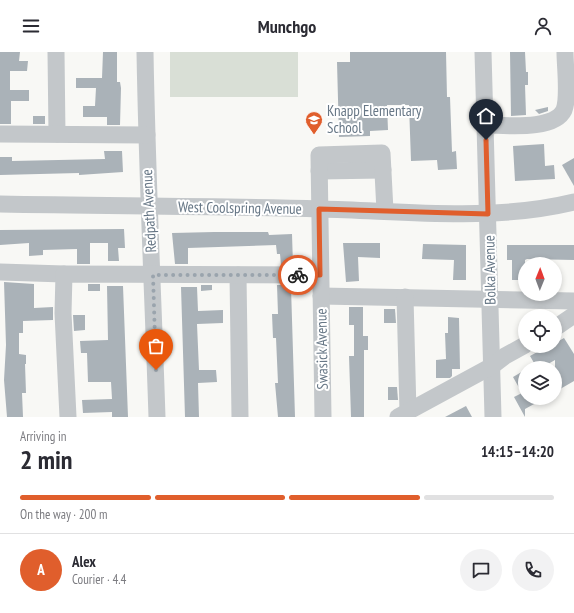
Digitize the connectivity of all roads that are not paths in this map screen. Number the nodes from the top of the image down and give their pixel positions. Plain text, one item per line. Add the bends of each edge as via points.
1 (56, 52) edge
2 (145, 52) edge
3 (483, 52) edge
4 (565, 52) edge
5 (486, 125) junction
6 (0, 134) edge
7 (57, 134) junction
8 (147, 135) junction
9 (574, 202) edge
10 (0, 204) edge
11 (148, 207) junction
12 (319, 209) junction
13 (385, 211) junction
14 (488, 214) junction
15 (0, 272) edge
16 (64, 274) junction
17 (153, 275) junction
18 (238, 275) junction
19 (320, 275) junction
20 (321, 296) junction
21 (405, 297) junction
22 (490, 299) junction
23 (574, 301) edge
24 (574, 315) edge
25 (562, 323) edge
26 (518, 350) edge
27 (492, 366) junction
28 (403, 414) edge
29 (68, 417) edge
30 (157, 417) edge
31 (240, 417) edge
32 (323, 417) edge
33 (493, 417) edge

1 - 7 street
2 - 8 street, Redpath Avenue
3 - 5 street, Bolka Avenue
4 - 5 street via 564,110 555,120 536,125
5 - 14 street, Bolka Avenue
6 - 7 street
7 - 8 street
8 - 11 street, Redpath Avenue
9 - 14 street, West Coolspring Avenue via 544,209
10 - 11 street, West Coolspring Avenue
11 - 12 street, West Coolspring Avenue
11 - 17 street, Redpath Avenue
12 - 13 street, West Coolspring Avenue
12 - 13 street, Swasick Avenue via 319,163 382,153
12 - 19 street, Swasick Avenue
13 - 14 street, West Coolspring Avenue
14 - 22 street, Bolka Avenue
15 - 16 street
16 - 17 street
16 - 29 street via 63,313
17 - 18 street
17 - 30 street, Redpath Avenue
18 - 19 street
18 - 31 street
19 - 20 street, Swasick Avenue
20 - 21 street
20 - 32 street, Swasick Avenue
21 - 22 street
21 - 28 street
22 - 23 street
22 - 27 street, Bolka Avenue
24 - 25 street
26 - 27 street
27 - 28 street
27 - 33 street, Bolka Avenue

